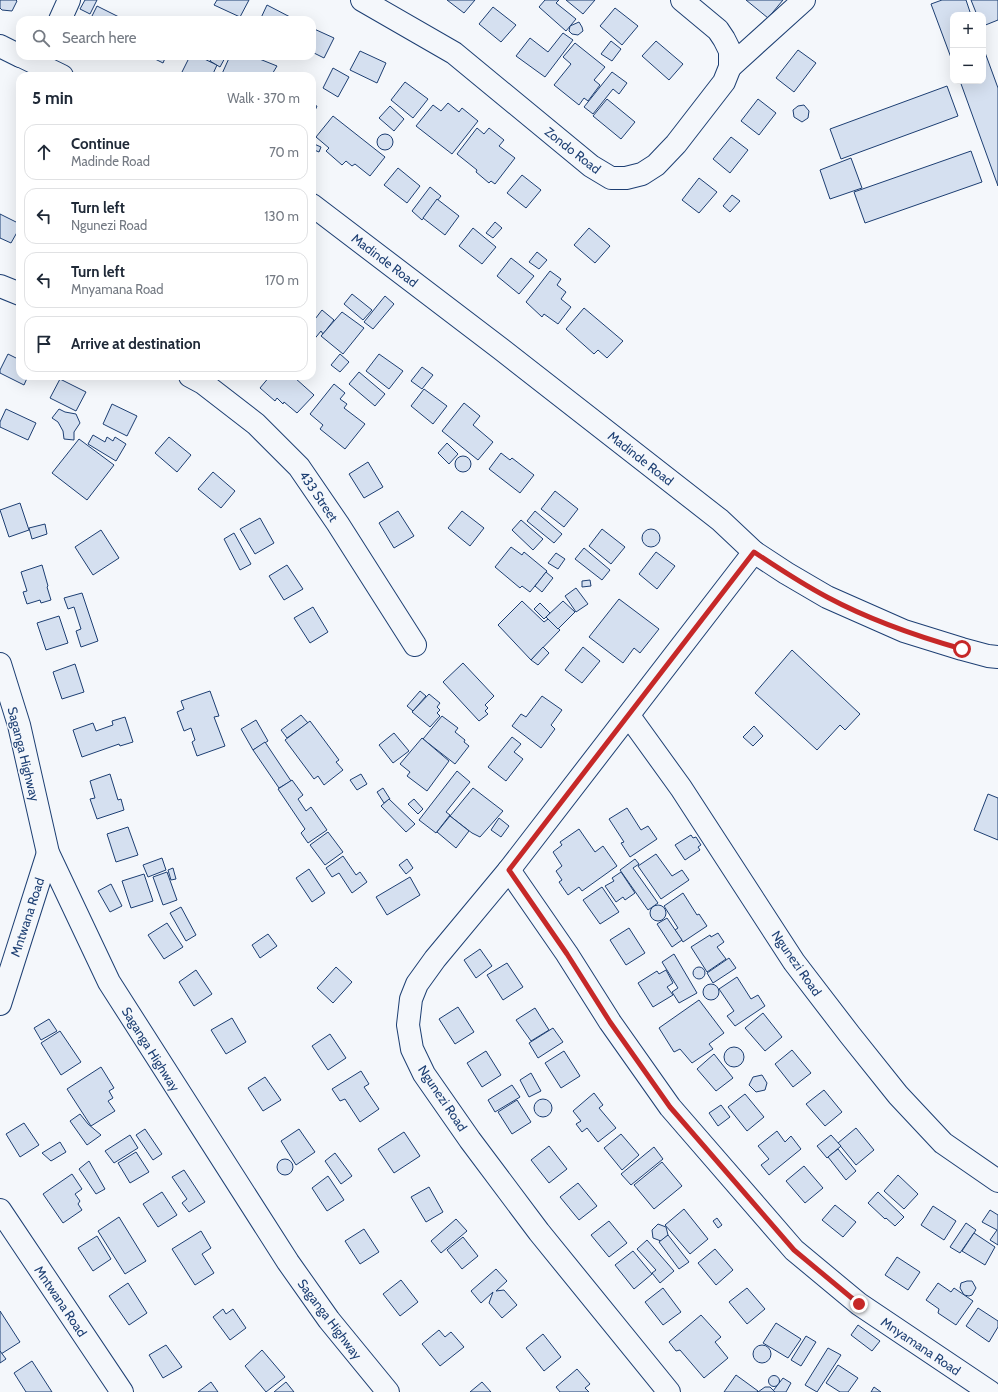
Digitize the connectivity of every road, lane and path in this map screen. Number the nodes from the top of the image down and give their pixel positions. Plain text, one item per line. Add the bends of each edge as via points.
1 (69, 0) edge
2 (362, 0) edge
3 (682, 0) edge
4 (804, 0) edge
5 (62, 16) edge
6 (0, 46) edge
7 (16, 52) edge
8 (34, 60) edge
9 (730, 67) junction
10 (55, 72) edge
11 (316, 208) edge
12 (0, 286) edge
13 (16, 292) edge
14 (197, 380) edge
15 (754, 552) junction
16 (414, 645) dead end
17 (998, 657) edge
18 (0, 664) edge
19 (629, 716) junction
20 (48, 853) junction
21 (509, 870) junction
22 (0, 1004) edge
23 (998, 1181) edge
24 (0, 1210) edge
25 (122, 1392) edge
26 (388, 1392) edge
27 (669, 1392) edge
28 (990, 1392) edge

1 - 5 street
2 - 9 street, Zondo Road via 454,53 591,166 611,178 642,174 656,165 676,144 724,82
3 - 9 street via 718,30 730,51
4 - 9 street
6 - 7 street
8 - 10 street
11 - 15 street, Madinde Road via 715,517
12 - 13 street
14 - 16 street, 433 Street via 256,424 299,467
15 - 17 street, Madinde Road via 826,597 870,617 920,636
15 - 19 street, Ngunezi Road
18 - 20 street, Saganga Highway via 18,725
19 - 21 street, Ngunezi Road
19 - 23 street, Ngunezi Road via 681,788 794,962 855,1041 898,1095 942,1142
20 - 22 street, Mntwana Road
20 - 26 street, Saganga Highway via 109,982 288,1262 329,1320
21 - 27 street, Ngunezi Road via 417,984 411,999 408,1025 412,1049 424,1074 470,1140 544,1238
21 - 28 street, Mnyamana Road via 670,1107 794,1250 859,1304
24 - 25 street, Mntwana Road

